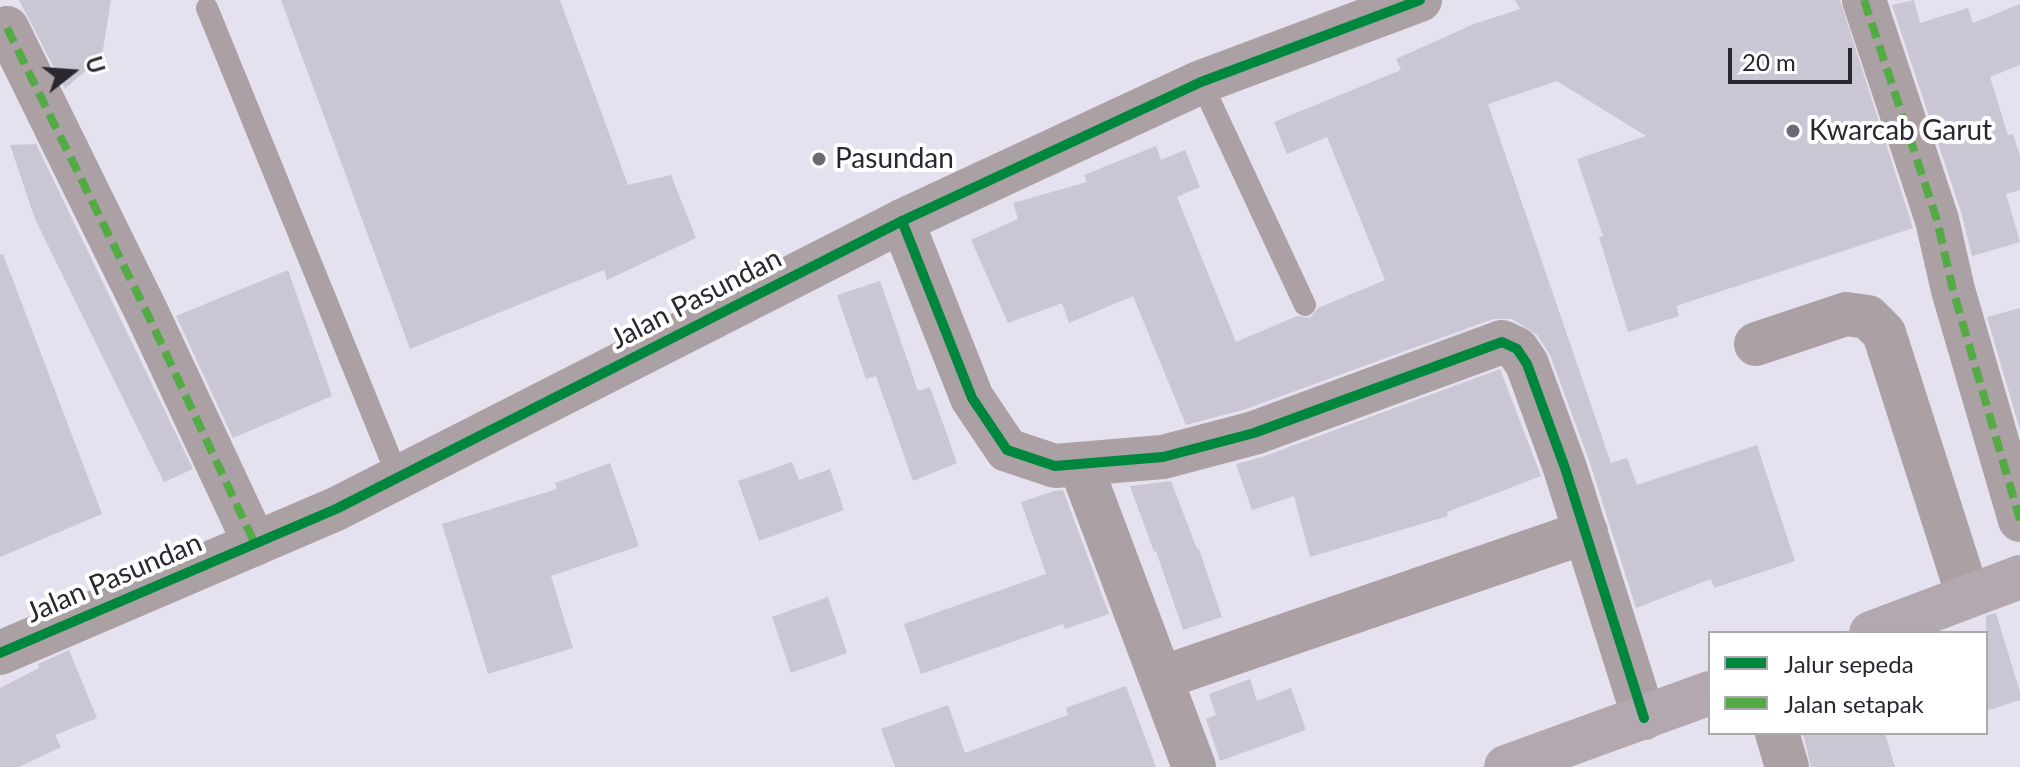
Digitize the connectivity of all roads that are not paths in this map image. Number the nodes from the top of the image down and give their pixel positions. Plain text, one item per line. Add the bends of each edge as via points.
1 (1420, 0) edge
2 (1864, 0) edge
3 (207, 8) dead end
4 (7, 28) dead end
5 (1201, 82) junction
6 (902, 221) junction
7 (1305, 305) dead end
8 (1756, 344) dead end
9 (1080, 464) junction
10 (398, 477) junction
11 (2020, 520) edge
12 (1586, 532) junction
13 (255, 544) junction
14 (2020, 577) edge
15 (1968, 596) junction
16 (1876, 631) edge
17 (0, 653) edge
18 (1161, 678) junction
19 (1708, 694) edge
20 (1644, 718) junction
21 (1778, 735) edge
22 (1194, 767) edge
23 (1506, 767) edge
24 (1787, 767) edge

1 - 5 street, Jalan Pasundan
2 - 11 street via 1937,220
3 - 10 lane
4 - 13 street
5 - 6 street, Jalan Pasundan
5 - 7 lane
6 - 9 street via 972,398 1007,450 1055,466
6 - 10 street, Jalan Pasundan
8 - 15 street via 1846,314 1868,317 1884,333
9 - 12 street via 1163,457 1254,433 1502,342 1517,349 1527,364
9 - 18 street
10 - 13 street, Jalan Pasundan
12 - 18 street
12 - 20 street
13 - 17 street, Jalan Pasundan
14 - 15 main road
15 - 16 main road
18 - 22 street
19 - 20 main road
20 - 23 main road
21 - 24 street

